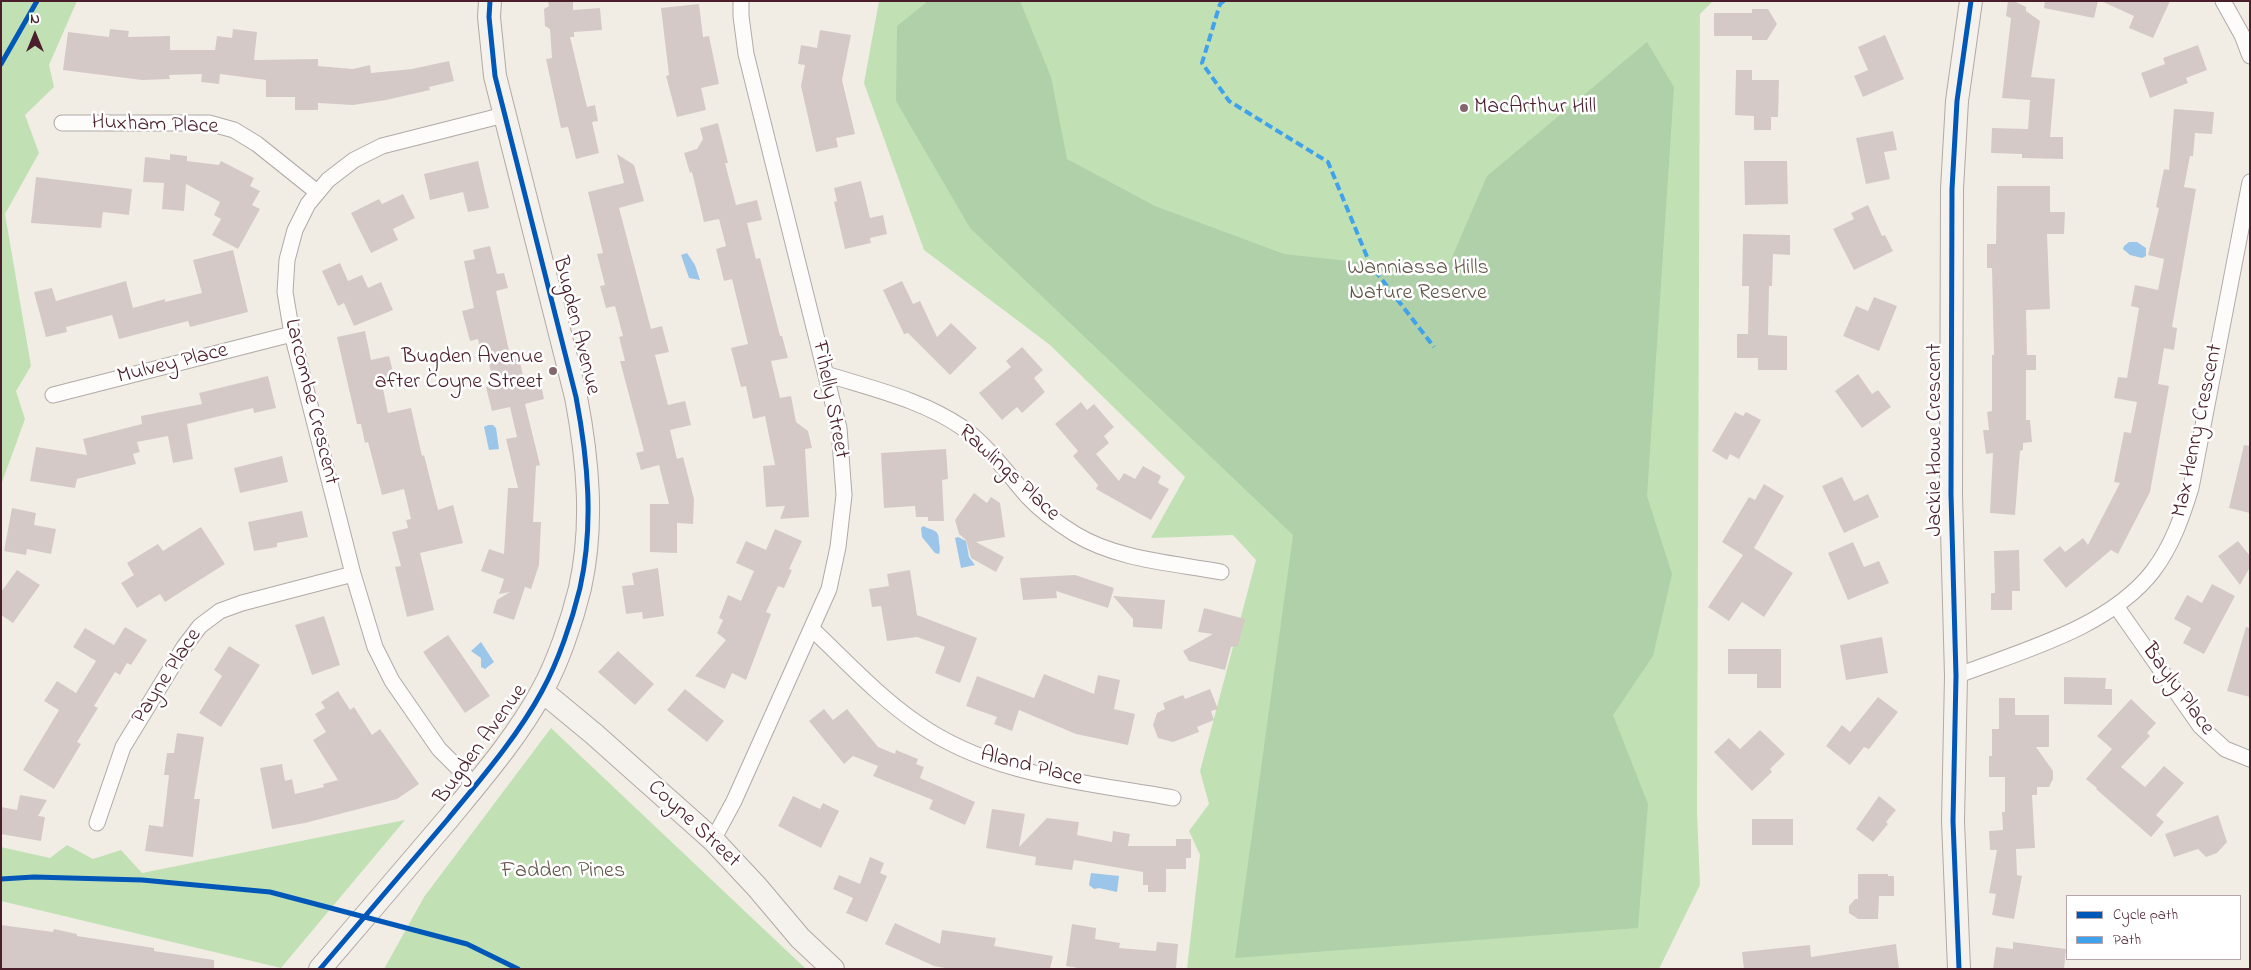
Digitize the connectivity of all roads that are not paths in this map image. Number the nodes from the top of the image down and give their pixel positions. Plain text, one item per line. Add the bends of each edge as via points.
1 (490, 1) edge
2 (742, 1) edge
3 (1971, 1) edge
4 (2223, 1) edge
5 (2250, 56) edge
6 (504, 115) junction
7 (62, 123) dead end
8 (2250, 182) edge
9 (317, 192) junction
10 (292, 334) junction
11 (826, 374) junction
12 (53, 395) dead end
13 (1221, 572) dead end
14 (353, 574) junction
15 (2116, 606) junction
16 (812, 629) junction
17 (1956, 676) junction
18 (542, 692) junction
19 (2250, 759) edge
20 (476, 786) junction
21 (1173, 798) dead end
22 (97, 822) dead end
23 (713, 840) junction
24 (320, 969) edge
25 (833, 969) edge
26 (1960, 969) edge

1 - 6 street, Bugden Avenue via 492,56
2 - 11 street, Fihelly Street via 746,54
3 - 17 street, Jackie Howe Crescent via 1957,101 1952,188 1951,494
4 - 5 street
6 - 9 street, Larcombe Crescent via 382,146 354,160
6 - 18 street, Bugden Avenue via 576,397 586,450 588,505 580,588
7 - 9 street, Huxham Place via 209,124 234,130 257,144
8 - 15 street, Max Henry Crescent via 2191,488 2180,524 2153,571
9 - 10 street, Larcombe Crescent via 295,230 287,260 285,292
10 - 12 street, Mulvey Place
10 - 14 street, Larcombe Crescent
11 - 13 street, Rawlings Place via 926,407 964,429 991,453 1044,512 1091,543 1126,555
11 - 16 street, Fihelly Street via 839,428 844,495 829,589
14 - 20 street, Larcombe Crescent via 375,646 392,681 439,749
14 - 22 street, Payne Place via 242,603 220,611 200,626 184,646 123,747
15 - 17 street, Max Henry Crescent via 2071,631
15 - 19 street, Bayly Place via 2200,726 2226,749
16 - 21 street, Aland Place via 899,710 978,757 1020,771
16 - 23 street, Fihelly Street
17 - 26 street, Jackie Howe Crescent via 1952,821
18 - 20 street, Bugden Avenue
18 - 23 street, Coyne Street
20 - 24 street, Bugden Avenue
23 - 25 street, Coyne Street via 800,938

